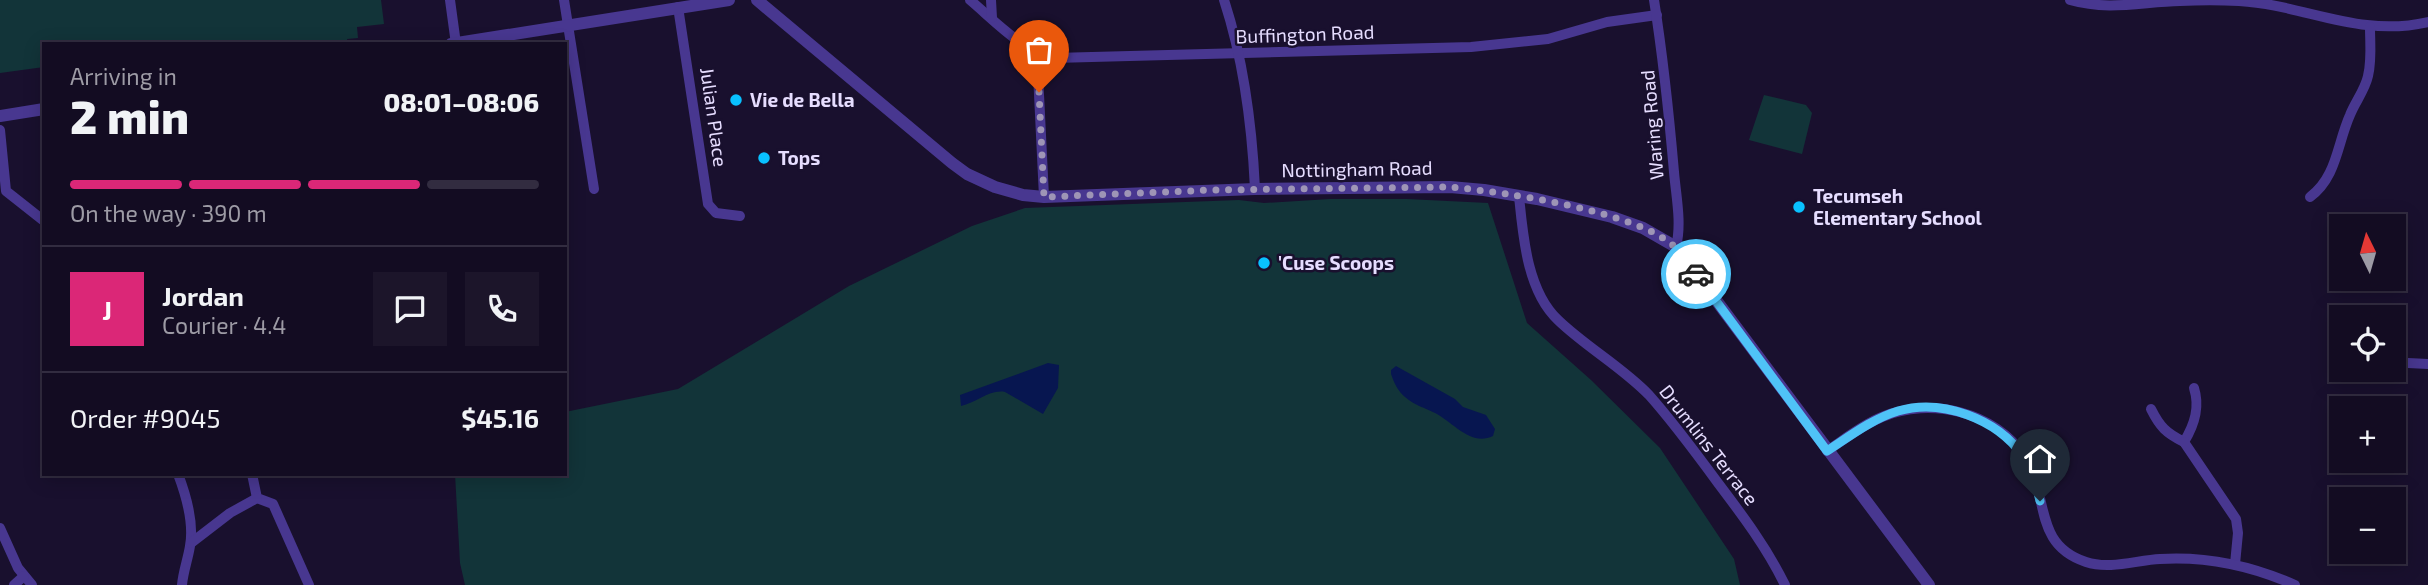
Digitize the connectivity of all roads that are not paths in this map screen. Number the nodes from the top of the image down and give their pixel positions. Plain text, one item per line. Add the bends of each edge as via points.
1 (450, 0) edge
2 (564, 0) edge
3 (729, 0) edge
4 (757, 0) edge
5 (970, 0) edge
6 (991, 0) edge
7 (1224, 0) edge
8 (1654, 0) edge
9 (2070, 0) edge
10 (678, 4) edge
11 (1657, 15) junction
12 (992, 18) junction
13 (2428, 22) edge
14 (568, 25) junction
15 (2370, 27) junction
16 (454, 42) edge
17 (460, 42) edge
18 (1037, 53) junction
19 (1240, 54) junction
20 (42, 108) edge
21 (0, 116) edge
22 (0, 130) edge
23 (594, 189) dead end
24 (1255, 189) junction
25 (3, 191) edge
26 (1519, 196) junction
27 (1044, 197) junction
28 (2310, 197) dead end
29 (740, 216) dead end
30 (42, 219) edge
31 (1676, 247) junction
32 (2408, 363) dead end
33 (2428, 364) edge
34 (2194, 387) dead end
35 (2151, 409) dead end
36 (2184, 442) junction
37 (1827, 451) junction
38 (179, 476) edge
39 (252, 476) edge
40 (257, 498) junction
41 (0, 528) edge
42 (191, 543) junction
43 (2235, 564) junction
44 (24, 576) junction
45 (14, 585) edge
46 (32, 585) edge
47 (182, 585) edge
48 (309, 585) edge
49 (1785, 585) edge
50 (1930, 585) edge
51 (2295, 585) edge

1 - 16 street
2 - 14 street
3 - 10 street
4 - 27 street, Nottingham Road via 967,174 995,187
5 - 12 street
6 - 12 street
7 - 19 street
8 - 11 street, Waring Road
9 - 15 street via 2099,7 2240,1
10 - 14 street
10 - 29 street, Julian Place via 708,204 716,213
11 - 19 street, Buffington Road via 1514,44
11 - 31 street, Waring Road via 1673,160
12 - 18 street
13 - 15 street
14 - 17 street
14 - 23 street
15 - 28 street via 2367,80 2349,117 2336,162
18 - 19 street, Buffington Road via 1054,58
18 - 27 street
19 - 24 street
20 - 21 street
22 - 25 street
24 - 26 street, Nottingham Road via 1450,187
24 - 27 street, Nottingham Road
25 - 30 street
26 - 31 street, Nottingham Road via 1612,217
26 - 49 street, Drumlins Terrace via 1532,272 1544,302 1558,321 1646,393 1679,431 1759,538
31 - 37 street, Nottingham Road
32 - 33 street
34 - 36 street via 2197,412
35 - 36 street via 2160,428
36 - 43 street via 2236,519
37 - 43 street via 1879,418 1901,411 1944,409 1969,415 2001,433 2025,458 2046,526 2068,554 2097,565 2184,558
37 - 50 street, Nottingham Road
38 - 42 street
39 - 40 street
40 - 42 street
40 - 48 street via 272,504
41 - 44 street
42 - 47 street
43 - 51 street
44 - 45 street
44 - 46 street

